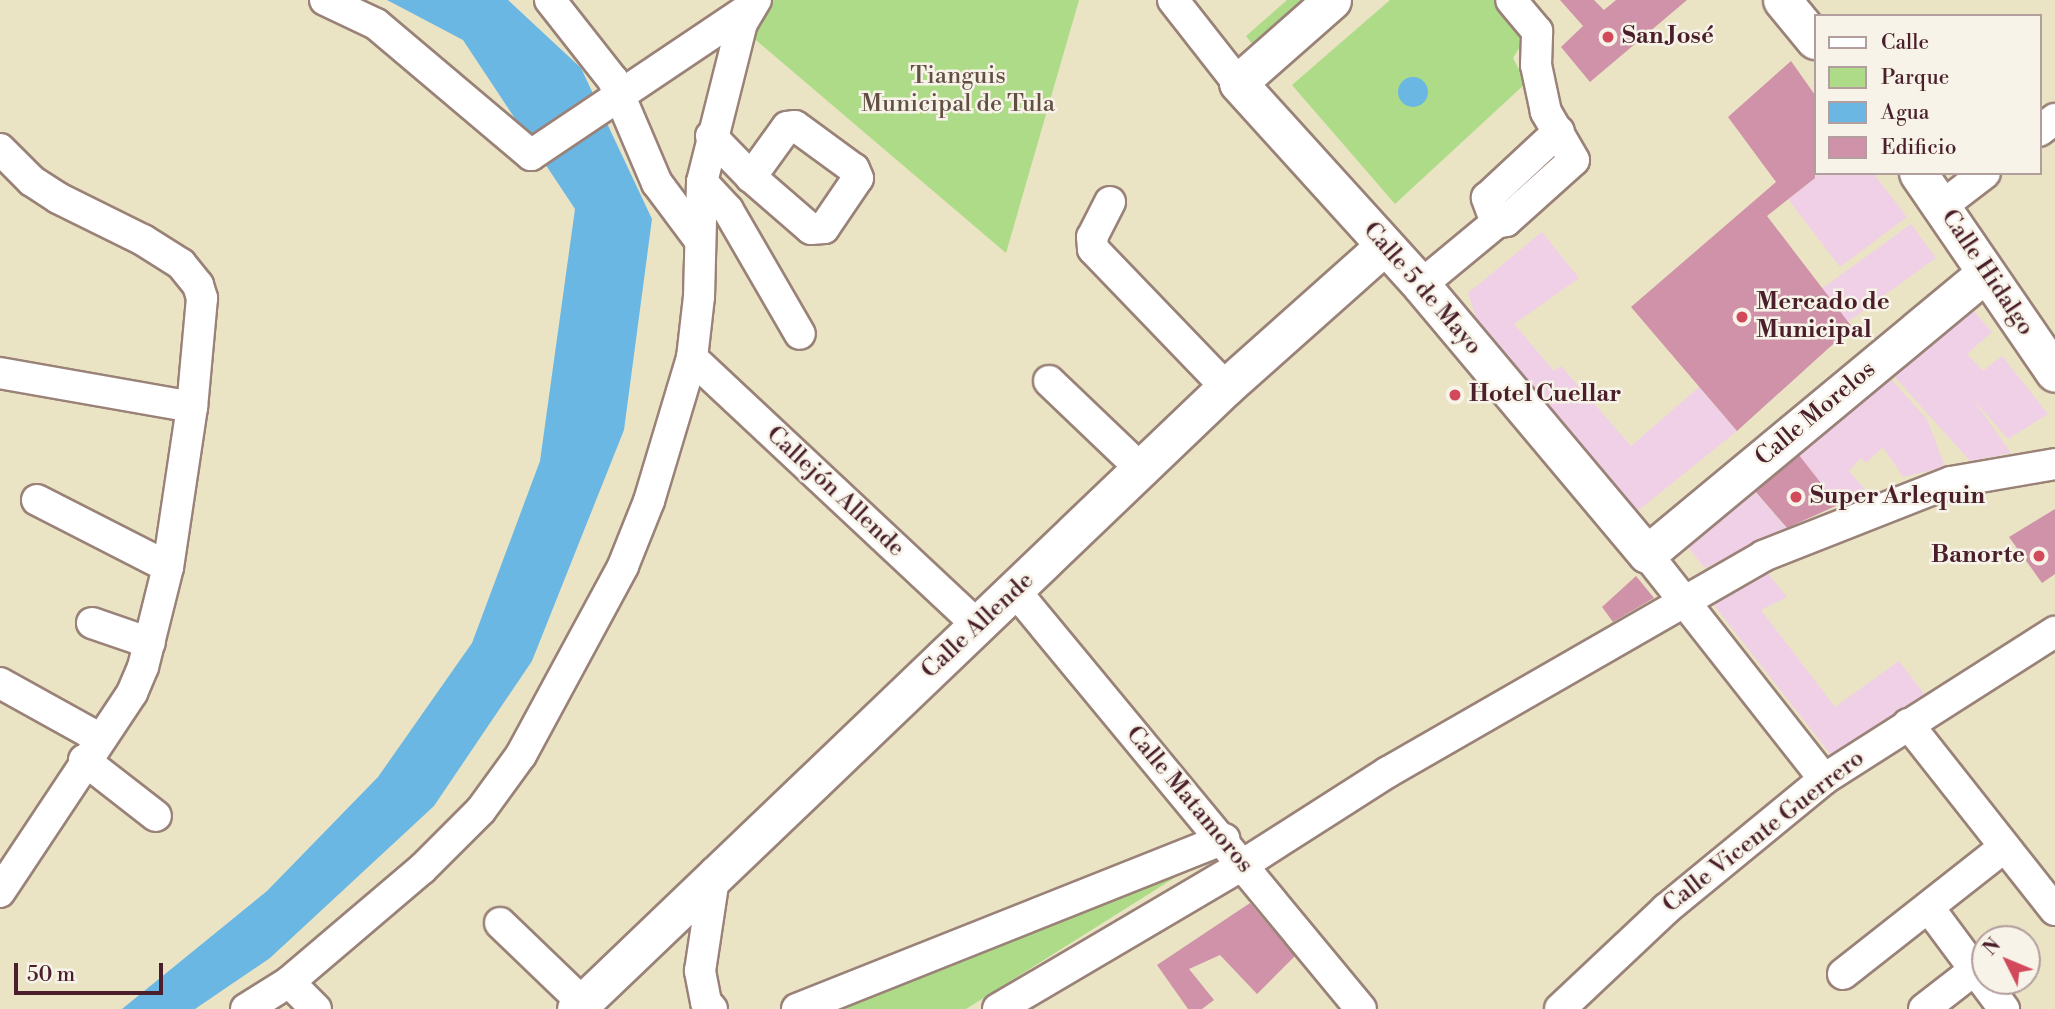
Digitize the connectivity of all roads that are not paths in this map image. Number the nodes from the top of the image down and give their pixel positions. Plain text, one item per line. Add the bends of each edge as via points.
1 (325, 0) edge
2 (550, 0) edge
3 (1173, 0) edge
4 (1332, 0) edge
5 (1511, 0) edge
6 (1783, 0) edge
7 (754, 4) edge
8 (1814, 39) edge
9 (1238, 83) junction
10 (614, 99) junction
11 (711, 136) junction
12 (0, 149) edge
13 (1919, 175) edge
14 (1982, 175) edge
15 (751, 177) dead end
16 (702, 182) junction
17 (1110, 202) dead end
18 (1942, 206) junction
19 (698, 238) junction
20 (1384, 246) junction
21 (1985, 274) junction
22 (1421, 285) junction
23 (800, 334) dead end
24 (692, 358) junction
25 (0, 373) edge
26 (2055, 373) edge
27 (1049, 381) dead end
28 (1226, 387) junction
29 (192, 407) junction
30 (2055, 464) edge
31 (1140, 468) junction
32 (37, 500) dead end
33 (1647, 554) junction
34 (168, 567) junction
35 (1016, 592) junction
36 (1685, 600) junction
37 (92, 623) dead end
38 (978, 626) junction
39 (2055, 632) edge
40 (149, 643) junction
41 (0, 682) edge
42 (1908, 723) junction
43 (92, 750) junction
44 (1824, 779) junction
45 (156, 816) dead end
46 (1224, 839) junction
47 (2003, 848) junction
48 (1244, 864) junction
49 (715, 872) junction
50 (0, 892) edge
51 (1929, 908) junction
52 (2055, 910) edge
53 (500, 923) dead end
54 (1971, 968) edge
55 (1971, 973) edge
56 (1843, 974) dead end
57 (289, 982) junction
58 (1993, 995) edge
59 (579, 1006) edge
60 (246, 1009) edge
61 (316, 1009) edge
62 (712, 1009) edge
63 (797, 1009) edge
64 (998, 1009) edge
65 (1362, 1009) edge
66 (1560, 1009) edge
67 (1924, 1009) edge
68 (2004, 1009) edge

1 - 10 street via 376,24 531,155
2 - 10 street via 612,80
3 - 9 street, Calle 5 de Mayo
4 - 9 main road
5 - 22 street via 1537,31 1536,65 1546,112 1559,131 1488,198 1496,223
6 - 8 main road
7 - 10 street
7 - 11 street via 742,23
9 - 20 main road, Calle 5 de Mayo
10 - 19 street via 657,183
11 - 15 street
11 - 16 street
12 - 29 street via 32,181 143,240 181,264 198,285 202,298
13 - 18 main road, Calle Hidalgo
14 - 18 street
16 - 19 street
16 - 23 street via 728,210
17 - 28 street via 1092,237 1093,249
18 - 21 main road, Calle Hidalgo
19 - 24 street via 699,297
20 - 22 main road, Calle 5 de Mayo
20 - 28 main road, Calle Allende
21 - 26 main road, Calle Hidalgo
21 - 33 main road, Calle Morelos
22 - 33 main road, Calle 5 de Mayo
24 - 38 street, Callejón Allende
24 - 57 street via 649,500 623,566 521,755 481,810 422,869
25 - 29 street
27 - 31 street
28 - 31 main road, Calle Allende
29 - 34 street
30 - 36 street via 1951,482 1763,556
31 - 35 main road, Calle Allende
32 - 34 street
33 - 36 street, Calle 5 de Mayo
34 - 40 street
35 - 38 main road, Calle Allende
35 - 46 street, Calle Matamoros
36 - 44 street, Calle 5 de Mayo
36 - 48 street via 1388,772
37 - 40 street
38 - 49 main road, Calle Allende
39 - 42 street, Calle Vicente Guerrero
40 - 43 street via 132,693
41 - 43 street
42 - 44 street, Calle Vicente Guerrero
42 - 47 street
43 - 45 street
43 - 50 street
44 - 66 street, Calle Vicente Guerrero via 1656,918
46 - 48 street, Calle Matamoros
46 - 63 street
47 - 51 street
47 - 52 street
48 - 64 street
48 - 65 street, Calle Matamoros
49 - 59 main road, Calle Allende
49 - 62 street via 700,971 706,1002
51 - 54 street
51 - 56 street
53 - 59 street
55 - 67 street
57 - 60 street
57 - 61 street
58 - 68 street

